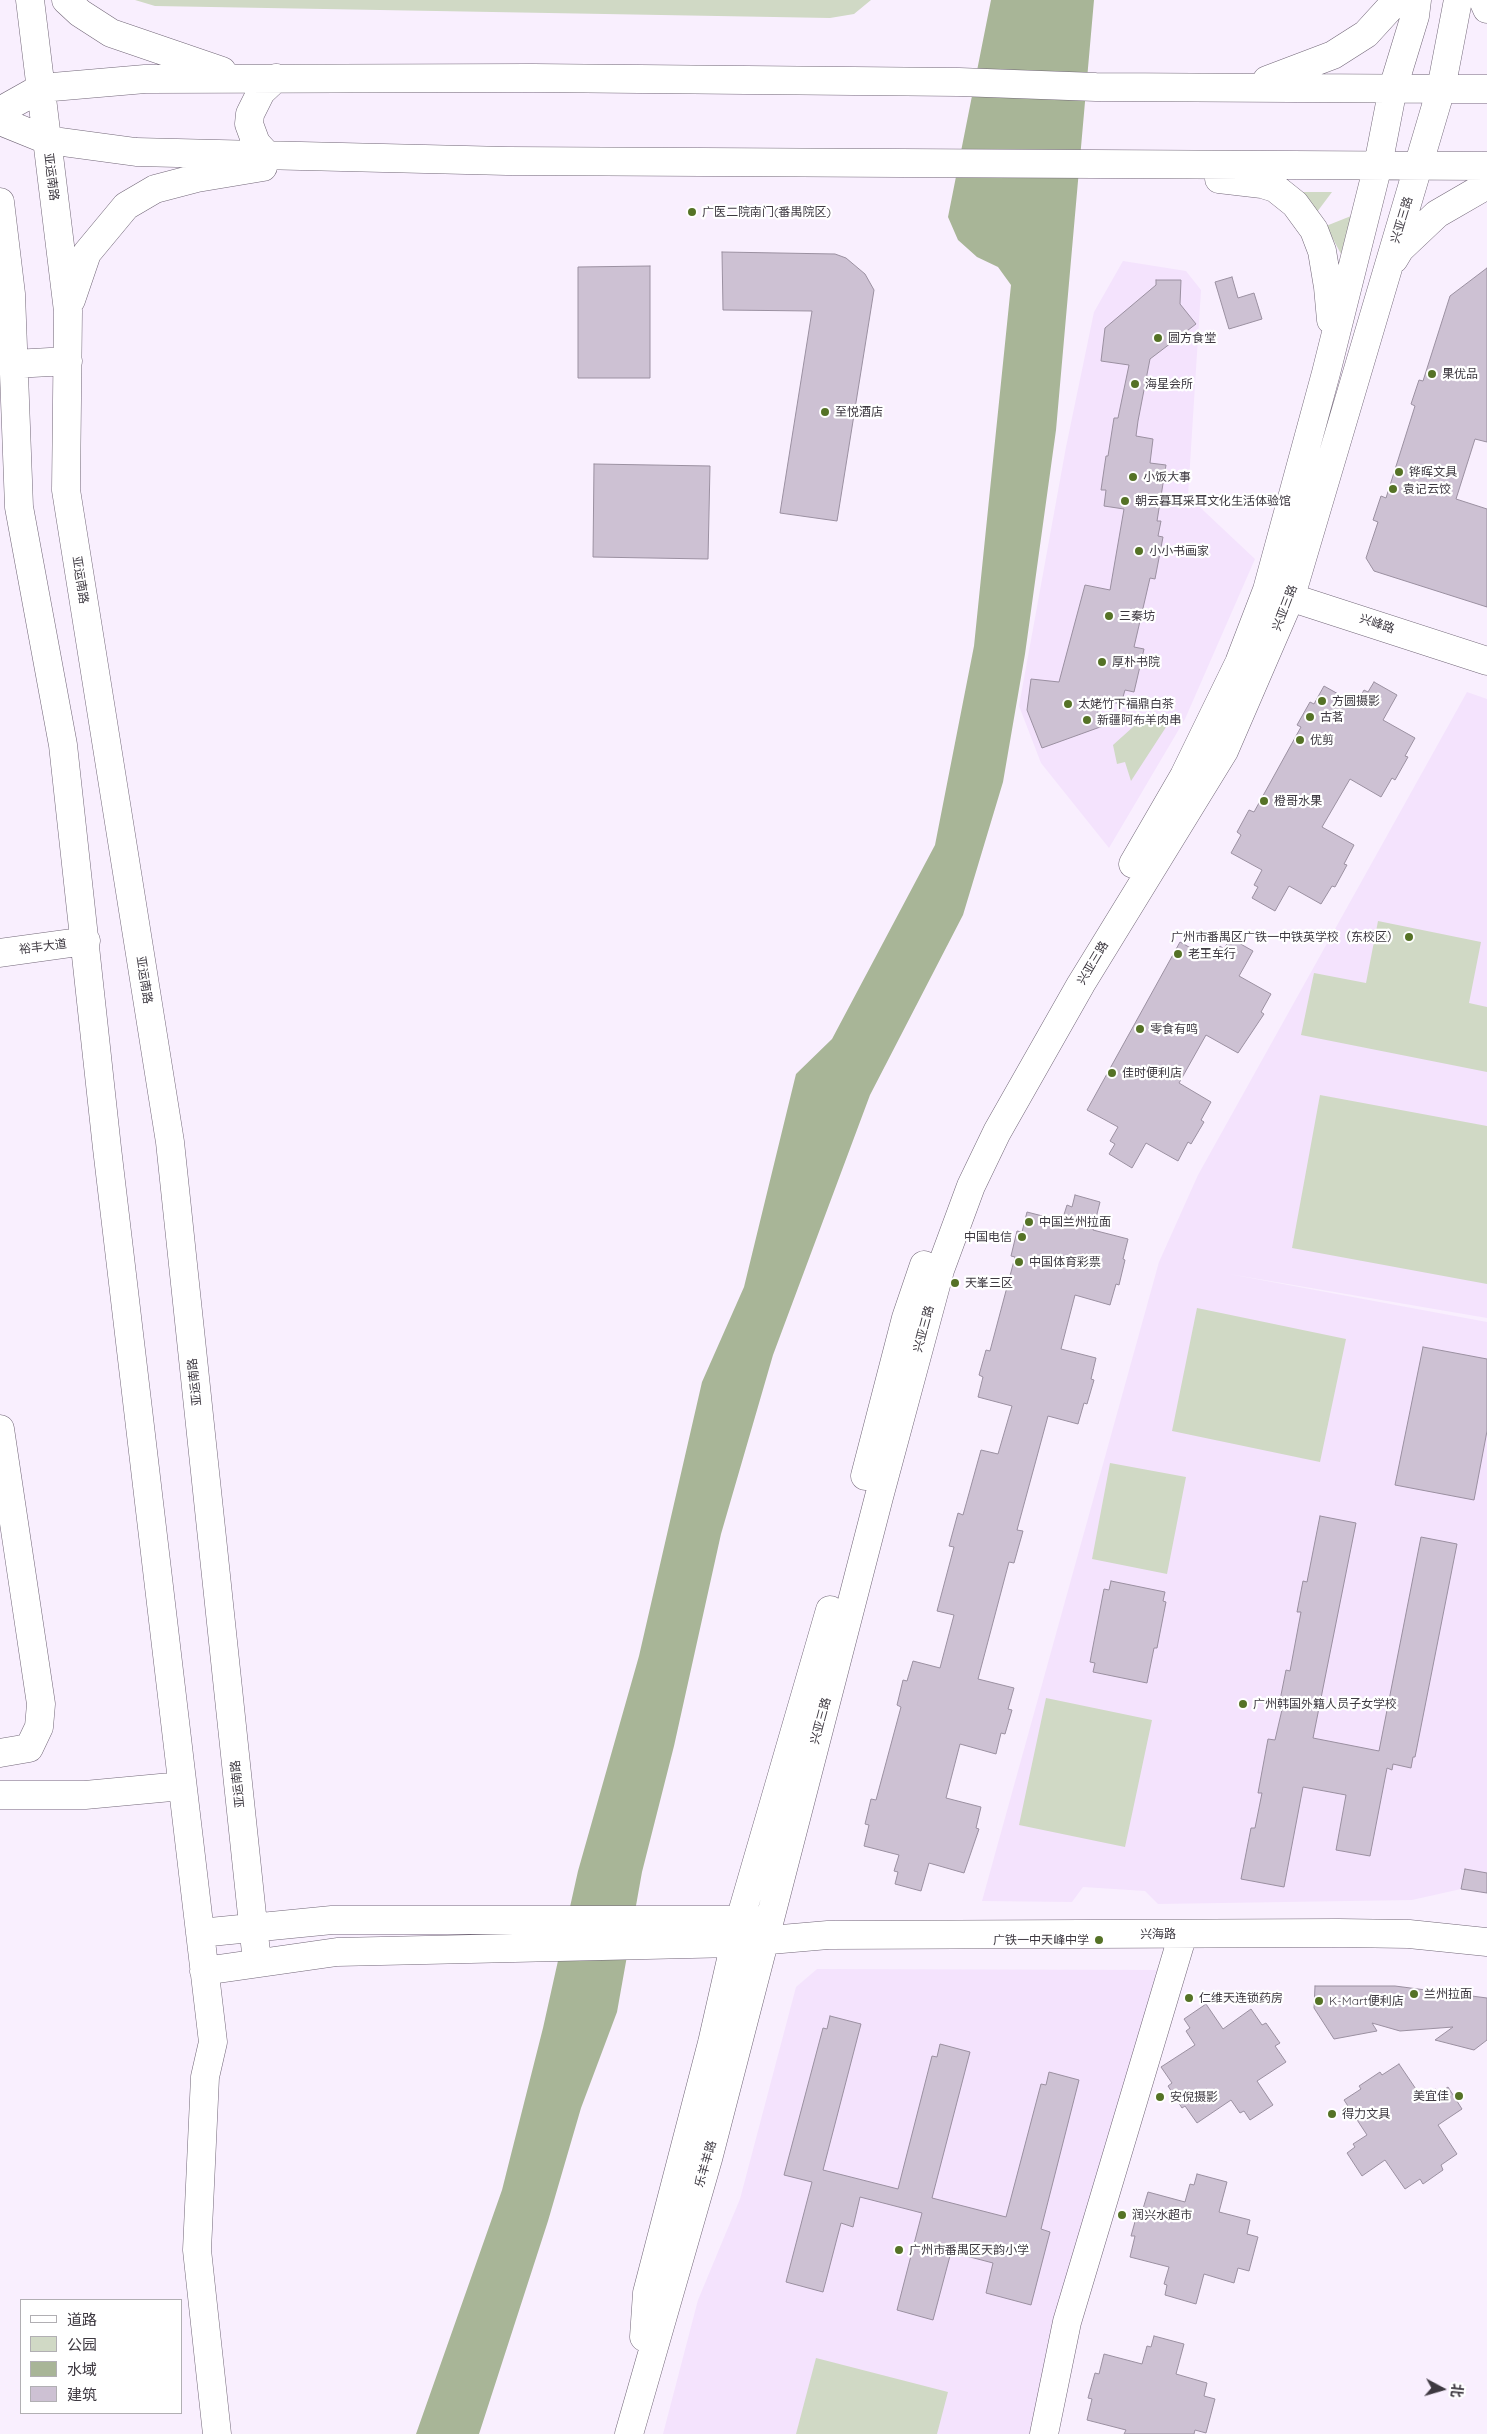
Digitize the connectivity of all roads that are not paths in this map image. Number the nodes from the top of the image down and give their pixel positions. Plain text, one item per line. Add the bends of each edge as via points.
1 (30, 0) edge
2 (66, 0) edge
3 (1397, 0) edge
4 (1417, 0) edge
5 (1458, 0) edge
6 (1483, 0) edge
7 (1487, 10) edge
8 (242, 78) junction
9 (276, 78) junction
10 (1224, 87) junction
11 (41, 88) junction
12 (1393, 88) junction
13 (1441, 88) junction
14 (1487, 89) edge
15 (0, 111) edge
16 (0, 121) edge
17 (47, 140) junction
18 (266, 155) junction
19 (324, 156) junction
20 (1165, 164) junction
21 (1378, 166) junction
22 (1418, 166) junction
23 (1487, 166) edge
24 (1487, 185) edge
25 (0, 202) edge
26 (1383, 280) junction
27 (68, 311) junction
28 (68, 360) junction
29 (14, 364) junction
30 (1326, 373) junction
31 (1279, 593) junction
32 (1487, 661) edge
33 (86, 941) junction
34 (0, 953) edge
35 (0, 1429) edge
36 (3, 1466) edge
37 (0, 1753) edge
38 (182, 1786) junction
39 (0, 1795) edge
40 (254, 1927) junction
41 (767, 1931) junction
42 (738, 1932) junction
43 (200, 1933) junction
44 (672, 1933) junction
45 (1183, 1934) junction
46 (1487, 1942) edge
47 (257, 1962) junction
48 (204, 1971) junction
49 (642, 2384) junction
50 (216, 2434) edge
51 (629, 2434) edge
52 (1044, 2434) edge

1 - 11 street, 亚运南路
2 - 8 street via 112,33
3 - 10 street via 1366,34 1333,55 1274,80
4 - 12 street, 兴亚三路
5 - 13 street, 兴亚三路
6 - 7 street
8 - 9 street
8 - 11 street via 145,78
9 - 10 street
9 - 18 street via 261,92 250,114 249,124 256,142
10 - 12 street
11 - 15 street
11 - 17 street, 亚运南路
12 - 13 street
12 - 21 street, 兴亚三路
13 - 14 street
13 - 22 street, 兴亚三路
16 - 17 street
17 - 18 street via 136,152
17 - 27 street, 亚运南路
18 - 19 street
19 - 20 street via 517,161
19 - 27 street via 197,178 155,189 126,206 87,253
20 - 21 street
20 - 30 street via 1180,172 1205,178 1262,184 1274,188 1295,204 1314,230 1322,251 1331,316
21 - 22 street
21 - 30 street, 兴亚三路
22 - 23 street
22 - 26 street, 兴亚三路
24 - 26 street via 1437,214 1422,227 1400,249
25 - 29 street via 11,294
26 - 31 street, 兴亚三路
27 - 28 street, 亚运南路
28 - 29 street
28 - 40 street, 亚运南路 via 66,490 170,1142
29 - 33 street via 19,506 63,745
30 - 31 street, 兴亚三路
31 - 32 street, 兴峰路
31 - 41 street, 兴亚三路 via 1224,751 1081,984 997,1132 971,1186 940,1270
31 - 42 street, 兴亚三路 via 1239,663 1184,776 984,1121 942,1213 906,1318 826,1627
33 - 34 street, 裕丰大道
33 - 38 street via 107,1148
35 - 36 street
36 - 37 street via 41,1704 39,1727 29,1748
38 - 39 street via 85,1795
38 - 43 street
40 - 43 street
40 - 44 street via 332,1920 529,1920
40 - 47 street, 亚运南路
41 - 42 street, 兴海路
41 - 45 street, 兴海路 via 828,1935
41 - 49 street, 乐羊羊路 via 708,2160
42 - 44 street, 兴海路
42 - 49 street, 乐羊羊路 via 647,2294
43 - 48 street
44 - 47 street via 527,1948 337,1952
45 - 46 street, 兴海路 via 1409,1934
45 - 52 street via 1067,2322
47 - 48 street
48 - 50 street via 213,2042 205,2077 197,2250
49 - 51 street, 乐羊羊路

